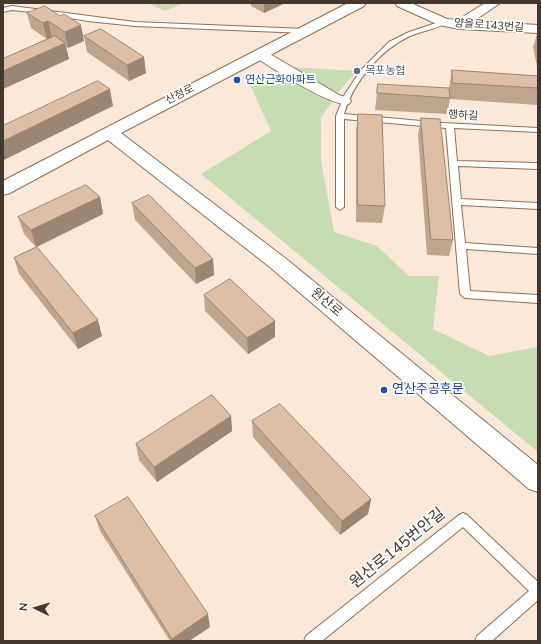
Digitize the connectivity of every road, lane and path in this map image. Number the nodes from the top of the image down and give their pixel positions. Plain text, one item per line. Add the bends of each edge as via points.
1 (359, 3) edge
2 (401, 3) edge
3 (494, 3) edge
4 (3, 10) edge
5 (444, 22) junction
6 (458, 25) junction
7 (538, 29) edge
8 (305, 31) junction
9 (260, 54) junction
10 (344, 101) junction
11 (340, 116) junction
12 (450, 126) junction
13 (538, 130) edge
14 (109, 132) junction
15 (454, 163) junction
16 (538, 166) edge
17 (3, 189) edge
18 (457, 202) junction
19 (538, 206) edge
20 (340, 207) dead end
21 (461, 246) junction
22 (538, 251) edge
23 (538, 299) edge
24 (538, 481) edge
25 (538, 592) edge
26 (311, 641) edge
27 (482, 641) edge

1 - 8 street, 산정로
2 - 5 street
3 - 6 street
4 - 8 lane via 32,10 135,24
5 - 6 street, 양을로143번길
5 - 10 lane, 양을로143번길 via 413,32 390,45 348,91
6 - 7 street, 양을로143번길
8 - 9 street, 산정로
9 - 10 street via 334,98
9 - 14 street, 산정로
10 - 11 lane, 양을로143번길
11 - 12 lane, 행하길
11 - 20 lane, 양을로143번길
12 - 13 lane, 행하길
12 - 15 lane
14 - 17 street, 산정로
14 - 24 street, 원산로 via 278,263
15 - 16 lane
15 - 18 lane
18 - 19 lane
18 - 21 lane
21 - 22 lane
21 - 23 lane via 466,294
25 - 26 lane, 원산로145번안길 via 463,519
25 - 27 lane

